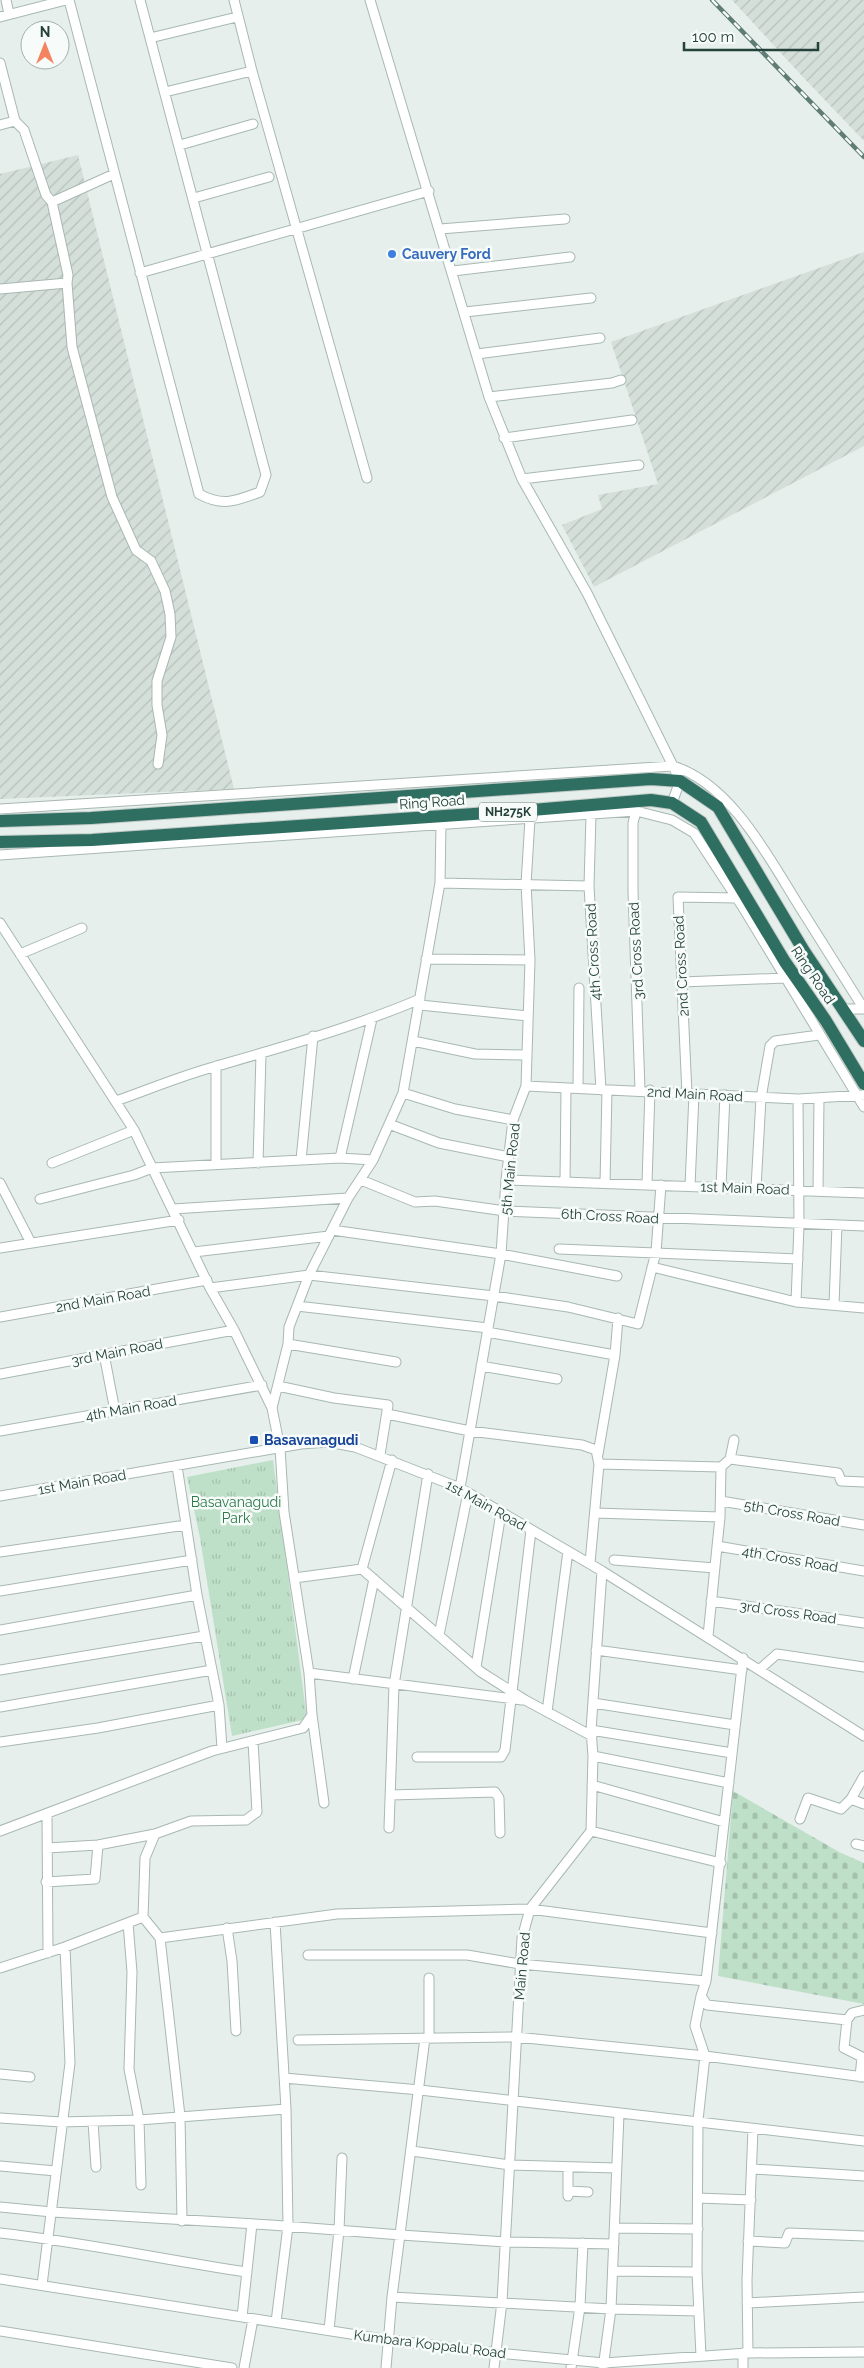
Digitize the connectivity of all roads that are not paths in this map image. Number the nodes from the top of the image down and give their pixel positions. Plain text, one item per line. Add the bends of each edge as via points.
1 (6, 0) edge
2 (68, 0) edge
3 (140, 0) edge
4 (234, 0) edge
5 (370, 0) edge
6 (9, 14) junction
7 (0, 17) edge
8 (237, 17) junction
9 (150, 38) junction
10 (0, 63) edge
11 (252, 71) junction
12 (165, 92) junction
13 (15, 120) junction
14 (253, 124) dead end
15 (0, 125) edge
16 (180, 146) junction
17 (114, 174) junction
18 (268, 177) dead end
19 (429, 191) junction
20 (194, 198) junction
21 (52, 202) junction
22 (565, 219) dead end
23 (298, 228) junction
24 (440, 229) junction
25 (209, 255) junction
26 (570, 257) dead end
27 (453, 271) junction
28 (140, 273) junction
29 (67, 282) junction
30 (0, 289) edge
31 (591, 298) dead end
32 (465, 312) junction
33 (600, 338) dead end
34 (476, 354) junction
35 (622, 380) dead end
36 (489, 397) junction
37 (632, 420) dead end
38 (504, 438) junction
39 (639, 465) dead end
40 (367, 478) dead end
41 (522, 479) junction
42 (158, 764) dead end
43 (673, 766) junction
44 (680, 782) junction
45 (672, 803) junction
46 (0, 809) edge
47 (636, 811) junction
48 (591, 815) junction
49 (530, 819) junction
50 (0, 820) edge
51 (441, 824) junction
52 (0, 842) edge
53 (0, 855) edge
54 (440, 883) junction
55 (526, 884) junction
56 (589, 886) junction
57 (737, 898) junction
58 (0, 923) edge
59 (82, 928) dead end
60 (20, 954) junction
61 (426, 959) junction
62 (530, 960) junction
63 (784, 978) junction
64 (682, 982) junction
65 (578, 988) dead end
66 (420, 1002) junction
67 (844, 1009) junction
68 (864, 1009) edge
69 (528, 1016) junction
70 (372, 1019) junction
71 (819, 1035) junction
72 (312, 1036) junction
73 (414, 1041) junction
74 (864, 1041) edge
75 (261, 1054) junction
76 (527, 1055) junction
77 (216, 1066) junction
78 (864, 1084) edge
79 (526, 1086) junction
80 (566, 1088) junction
81 (578, 1088) junction
82 (604, 1090) junction
83 (640, 1090) junction
84 (650, 1090) junction
85 (403, 1093) junction
86 (690, 1094) junction
87 (725, 1095) junction
88 (860, 1095) edge
89 (761, 1098) junction
90 (819, 1098) junction
91 (798, 1099) junction
92 (116, 1100) junction
93 (864, 1107) edge
94 (513, 1120) junction
95 (390, 1124) junction
96 (134, 1130) junction
97 (509, 1157) junction
98 (340, 1158) junction
99 (301, 1160) junction
100 (372, 1160) junction
101 (52, 1163) dead end
102 (258, 1163) junction
103 (216, 1164) junction
104 (152, 1168) junction
105 (361, 1180) junction
106 (506, 1180) junction
107 (565, 1182) junction
108 (0, 1183) edge
109 (605, 1183) junction
110 (647, 1183) junction
111 (661, 1185) junction
112 (690, 1186) junction
113 (721, 1188) junction
114 (756, 1188) junction
115 (798, 1190) junction
116 (818, 1191) junction
117 (864, 1193) edge
118 (348, 1198) junction
119 (40, 1199) dead end
120 (173, 1209) junction
121 (506, 1211) junction
122 (659, 1219) junction
123 (179, 1220) junction
124 (799, 1225) junction
125 (837, 1226) junction
126 (864, 1226) edge
127 (330, 1233) junction
128 (31, 1244) junction
129 (0, 1248) edge
130 (559, 1249) dead end
131 (194, 1252) junction
132 (656, 1252) junction
133 (501, 1254) junction
134 (798, 1259) junction
135 (652, 1267) junction
136 (309, 1275) junction
137 (617, 1276) dead end
138 (208, 1284) junction
139 (494, 1296) junction
140 (796, 1302) junction
141 (834, 1305) junction
142 (297, 1306) junction
143 (864, 1308) edge
144 (0, 1317) edge
145 (618, 1318) junction
146 (234, 1330) junction
147 (488, 1330) junction
148 (288, 1344) junction
149 (104, 1354) junction
150 (615, 1355) junction
151 (396, 1362) dead end
152 (481, 1366) junction
153 (0, 1374) edge
154 (557, 1379) dead end
155 (262, 1385) junction
156 (278, 1386) junction
157 (272, 1408) junction
158 (114, 1411) junction
159 (387, 1414) junction
160 (0, 1431) edge
161 (470, 1431) junction
162 (734, 1440) dead end
163 (280, 1448) junction
164 (598, 1454) junction
165 (380, 1455) junction
166 (730, 1459) junction
167 (392, 1460) junction
168 (599, 1464) junction
169 (177, 1466) junction
170 (721, 1467) junction
171 (428, 1474) junction
172 (864, 1482) edge
173 (460, 1488) junction
174 (468, 1493) junction
175 (0, 1496) edge
176 (720, 1501) junction
177 (501, 1513) junction
178 (595, 1513) junction
179 (720, 1517) junction
180 (186, 1525) junction
181 (864, 1525) edge
182 (531, 1530) junction
183 (717, 1546) junction
184 (568, 1551) junction
185 (0, 1552) edge
186 (192, 1560) junction
187 (614, 1560) dead end
188 (590, 1563) junction
189 (714, 1568) junction
190 (362, 1569) junction
191 (602, 1571) junction
192 (864, 1571) edge
193 (294, 1578) junction
194 (374, 1579) junction
195 (0, 1592) edge
196 (197, 1595) junction
197 (712, 1601) junction
198 (405, 1607) junction
199 (864, 1623) edge
200 (0, 1630) edge
201 (439, 1635) junction
202 (204, 1636) junction
203 (708, 1636) junction
204 (596, 1650) junction
205 (743, 1658) junction
206 (476, 1667) junction
207 (864, 1667) edge
208 (760, 1669) junction
209 (0, 1670) edge
210 (212, 1670) junction
211 (742, 1670) junction
212 (309, 1673) junction
213 (353, 1679) junction
214 (394, 1685) junction
215 (512, 1696) junction
216 (593, 1703) junction
217 (219, 1705) junction
218 (0, 1707) edge
219 (547, 1712) junction
220 (312, 1715) junction
221 (735, 1725) junction
222 (592, 1733) junction
223 (864, 1736) edge
224 (253, 1740) junction
225 (0, 1742) edge
226 (222, 1748) junction
227 (732, 1753) junction
228 (593, 1756) junction
229 (416, 1757) dead end
230 (864, 1776) edge
231 (729, 1783) junction
232 (592, 1785) junction
233 (390, 1795) junction
234 (851, 1799) junction
235 (324, 1803) dead end
236 (864, 1804) edge
237 (47, 1814) junction
238 (800, 1818) dead end
239 (724, 1822) junction
240 (390, 1828) dead end
241 (0, 1831) edge
242 (591, 1831) junction
243 (500, 1833) dead end
244 (155, 1834) junction
245 (98, 1845) junction
246 (47, 1848) junction
247 (721, 1863) junction
248 (46, 1882) junction
249 (530, 1909) junction
250 (143, 1918) junction
251 (275, 1922) junction
252 (128, 1923) junction
253 (227, 1928) junction
254 (712, 1933) junction
255 (160, 1938) junction
256 (65, 1947) junction
257 (48, 1953) junction
258 (308, 1955) dead end
259 (520, 1964) junction
260 (0, 1968) edge
261 (429, 1978) dead end
262 (706, 1981) junction
263 (701, 1996) junction
264 (864, 2010) edge
265 (847, 2020) junction
266 (236, 2031) dead end
267 (516, 2037) junction
268 (427, 2038) junction
269 (298, 2040) dead end
270 (706, 2056) junction
271 (0, 2074) edge
272 (30, 2077) dead end
273 (862, 2077) edge
274 (284, 2078) junction
275 (420, 2090) junction
276 (513, 2102) junction
277 (286, 2109) junction
278 (619, 2114) junction
279 (180, 2116) junction
280 (0, 2118) edge
281 (139, 2120) junction
282 (698, 2120) junction
283 (61, 2122) junction
284 (93, 2122) junction
285 (753, 2129) junction
286 (864, 2141) edge
287 (412, 2151) junction
288 (342, 2158) dead end
289 (510, 2165) junction
290 (0, 2166) edge
291 (568, 2166) junction
292 (96, 2167) dead end
293 (616, 2168) junction
294 (753, 2169) junction
295 (56, 2171) junction
296 (864, 2176) edge
297 (141, 2185) dead end
298 (588, 2192) dead end
299 (698, 2198) junction
300 (751, 2200) junction
301 (0, 2207) edge
302 (52, 2212) junction
303 (182, 2221) junction
304 (252, 2224) junction
305 (288, 2226) junction
306 (615, 2228) junction
307 (698, 2229) junction
308 (339, 2230) junction
309 (0, 2233) edge
310 (402, 2235) junction
311 (864, 2236) edge
312 (48, 2238) junction
313 (748, 2241) junction
314 (506, 2242) junction
315 (583, 2243) junction
316 (614, 2244) junction
317 (613, 2271) junction
318 (247, 2272) junction
319 (697, 2272) junction
320 (0, 2279) edge
321 (42, 2285) junction
322 (392, 2297) junction
323 (864, 2297) edge
324 (502, 2302) junction
325 (747, 2303) junction
326 (580, 2307) junction
327 (611, 2309) junction
328 (699, 2311) junction
329 (242, 2317) junction
330 (253, 2318) junction
331 (276, 2322) junction
332 (329, 2330) junction
333 (0, 2331) edge
334 (389, 2340) junction
335 (864, 2352) edge
336 (497, 2353) junction
337 (746, 2353) junction
338 (701, 2356) junction
339 (572, 2363) edge
340 (604, 2365) edge
341 (232, 2368) edge
342 (244, 2368) edge
343 (386, 2368) edge
344 (494, 2368) edge
345 (743, 2368) edge

1 - 6 street
2 - 6 street
2 - 17 street
3 - 9 street
4 - 8 street
5 - 19 street
6 - 7 street
8 - 9 street
8 - 11 street
9 - 12 street
10 - 13 street
11 - 12 street
11 - 23 street
12 - 16 street
13 - 15 street
13 - 21 street via 24,130 46,194
14 - 16 street
16 - 20 street
17 - 21 street
17 - 28 street
18 - 20 street
19 - 23 street
19 - 24 street
20 - 25 street
21 - 29 street via 64,247
22 - 24 street
23 - 25 street
23 - 40 street
24 - 27 street
25 - 28 street
25 - 28 street via 266,475 260,492 240,500 215,503 199,494
26 - 27 street
27 - 32 street
29 - 30 street
29 - 42 street via 72,347 112,497 136,550 151,560 165,591 170,614 171,638 157,681 162,735
31 - 32 street
32 - 34 street
33 - 34 street
34 - 36 street
35 - 36 street
36 - 38 street
37 - 38 street
38 - 41 street
39 - 41 street
41 - 43 street via 587,593
43 - 44 street
43 - 46 street
43 - 68 street via 705,782 744,822
44 - 45 street
44 - 50 highway, Ring Road / NH275K via 651,779 91,818
44 - 67 highway, Ring Road / NH275K via 718,807 804,951
45 - 52 highway, Ring Road / NH275K via 651,800 92,840
45 - 78 highway, Ring Road / NH275K via 701,822 785,962
47 - 48 street
47 - 57 street via 672,820 694,833
47 - 83 street, 3rd Cross Road via 633,823 633,891
48 - 49 street
48 - 56 street, 4th Cross Road
49 - 51 street
49 - 55 street, 5th Main Road
51 - 53 street via 235,841
51 - 54 street
54 - 55 street
54 - 61 street
55 - 56 street
55 - 62 street, 5th Main Road
56 - 82 street, 4th Cross Road
57 - 63 street
57 - 64 street, 2nd Cross Road via 678,897
58 - 60 street
59 - 60 street
60 - 92 street
61 - 62 street
61 - 66 street
62 - 69 street, 5th Main Road
63 - 64 street
63 - 71 street
64 - 86 street, 2nd Cross Road
65 - 81 street
66 - 69 street
66 - 70 street
66 - 73 street
67 - 68 street
67 - 74 highway, Ring Road / NH275K
69 - 76 street, 5th Main Road
70 - 72 street
70 - 98 street
71 - 88 street
71 - 89 street via 775,1041 770,1046
72 - 75 street
72 - 99 street
73 - 76 street via 475,1054
73 - 85 street
75 - 77 street
75 - 102 street
76 - 79 street, 5th Main Road
77 - 92 street
77 - 103 street
79 - 80 street, 2nd Main Road
79 - 94 street, 5th Main Road
80 - 81 street, 2nd Main Road
80 - 107 street
81 - 82 street, 2nd Main Road
82 - 83 street, 2nd Main Road
82 - 109 street, 4th Cross Road
83 - 84 street, 2nd Main Road
84 - 86 street, 2nd Main Road
84 - 110 street
85 - 94 street via 455,1109
85 - 95 street
86 - 87 street, 2nd Main Road
86 - 112 street, 2nd Cross Road
87 - 89 street, 2nd Main Road
87 - 113 street
88 - 90 street, 2nd Main Road
88 - 93 street
89 - 91 street, 2nd Main Road
89 - 114 street
90 - 91 street, 2nd Main Road
90 - 116 street
91 - 115 street
92 - 96 street
94 - 97 street, 5th Main Road
95 - 97 street via 439,1143
95 - 100 street
96 - 101 street
96 - 104 street
97 - 106 street, 5th Main Road
98 - 99 street
98 - 100 street
99 - 102 street
100 - 105 street
102 - 103 street
103 - 104 street
104 - 119 street
104 - 120 street
105 - 118 street
105 - 121 street, 6th Cross Road via 415,1202 435,1200
106 - 107 street, 1st Main Road
106 - 121 street, 5th Main Road
107 - 109 street, 1st Main Road
108 - 128 street
109 - 110 street, 1st Main Road
110 - 111 street, 1st Main Road
111 - 112 street, 1st Main Road
111 - 122 street
112 - 113 street, 1st Main Road
113 - 114 street, 1st Main Road
114 - 115 street, 1st Main Road
115 - 116 street, 1st Main Road
115 - 124 street
116 - 117 street, 1st Main Road
118 - 120 street
118 - 127 street
120 - 123 street
121 - 122 street, 6th Cross Road
121 - 133 street, 5th Main Road
122 - 124 street, 6th Cross Road
122 - 132 street
123 - 128 street
123 - 131 street
124 - 125 street, 6th Cross Road
124 - 134 street
125 - 126 street, 6th Cross Road
125 - 141 street
127 - 131 street
127 - 133 street
127 - 136 street
128 - 129 street
130 - 132 street
131 - 138 street
132 - 134 street
132 - 135 street
133 - 137 street
133 - 139 street, 5th Main Road
134 - 140 street
135 - 140 street
135 - 145 street, 2nd Main Road via 638,1324
136 - 138 street, 2nd Main Road
136 - 139 street, 2nd Main Road
136 - 142 street
138 - 144 street, 2nd Main Road
138 - 146 street
139 - 145 street, 2nd Main Road
139 - 147 street, 5th Main Road
140 - 141 street
141 - 143 street
142 - 147 street
142 - 148 street via 289,1327
145 - 150 street
146 - 149 street, 3rd Main Road
146 - 155 street
147 - 150 street
147 - 152 street, 5th Main Road
148 - 151 street
148 - 156 street
149 - 153 street, 3rd Main Road
149 - 158 street
150 - 164 street
152 - 154 street
152 - 161 street, 5th Main Road
155 - 157 street
155 - 158 street, 4th Main Road
156 - 157 street
156 - 159 street via 388,1405
157 - 163 street
158 - 160 street, 4th Main Road
159 - 161 street
159 - 165 street
161 - 164 street via 582,1445 596,1450
161 - 173 street, 5th Main Road
162 - 166 street
163 - 165 street, 1st Main Road via 328,1442
163 - 169 street, 1st Main Road
163 - 193 street via 284,1512
164 - 168 street
165 - 167 street, 1st Main Road
166 - 170 street
166 - 172 street via 838,1473 841,1481
167 - 171 street, 1st Main Road
167 - 190 street
168 - 170 street
168 - 178 street
169 - 175 street, 1st Main Road
169 - 180 street
170 - 176 street
171 - 173 street, 1st Main Road
171 - 198 street
173 - 174 street, 1st Main Road
174 - 177 street, 1st Main Road
174 - 201 street
176 - 179 street
176 - 181 street, 5th Cross Road
177 - 182 street, 1st Main Road
177 - 206 street
178 - 179 street
178 - 188 street
179 - 183 street
180 - 185 street
180 - 186 street
182 - 184 street, 1st Main Road
182 - 215 street
183 - 189 street
183 - 192 street, 4th Cross Road
184 - 188 street, 1st Main Road
184 - 219 street
186 - 195 street
186 - 196 street
187 - 189 street
188 - 191 street, 1st Main Road
189 - 197 street
190 - 193 street
190 - 194 street
191 - 203 street, 1st Main Road
191 - 204 street
193 - 212 street
194 - 198 street
194 - 213 street
196 - 200 street
196 - 202 street
197 - 199 street, 3rd Cross Road
197 - 203 street
198 - 201 street
198 - 214 street
201 - 206 street
202 - 209 street
202 - 210 street
203 - 205 street, 1st Main Road
204 - 211 street
204 - 216 street
205 - 208 street, 1st Main Road
205 - 211 street
206 - 215 street
207 - 208 street via 777,1654
208 - 223 street, 1st Main Road
210 - 217 street
210 - 218 street
211 - 221 street
212 - 213 street
212 - 220 street
213 - 214 street
214 - 215 street
214 - 233 street
215 - 219 street
215 - 229 street via 505,1750 501,1757
216 - 221 street
216 - 222 street
217 - 225 street via 98,1728
217 - 226 street
219 - 222 street
220 - 224 street via 303,1728
220 - 235 street
221 - 227 street
222 - 227 street
222 - 228 street
224 - 226 street
224 - 244 street via 257,1812 246,1820 191,1821
226 - 237 street
227 - 231 street
228 - 231 street
228 - 232 street
230 - 234 street
231 - 239 street
232 - 239 street
232 - 242 street
233 - 240 street
233 - 243 street via 495,1792 499,1798
234 - 236 street
234 - 238 street via 841,1809 808,1798
237 - 241 street
237 - 246 street
239 - 247 street
242 - 247 street
242 - 249 street, Main Road
244 - 245 street
244 - 250 street via 145,1858
245 - 246 street
245 - 248 street via 95,1879
246 - 248 street
247 - 254 street
248 - 257 street
249 - 251 street via 337,1914
249 - 254 street
249 - 259 street, Main Road via 522,1938
250 - 252 street
250 - 255 street
251 - 253 street
251 - 274 street
252 - 256 street
252 - 281 street via 132,1972 129,2069
253 - 255 street
253 - 266 street
254 - 262 street
255 - 279 street
256 - 257 street
256 - 283 street via 70,2063
257 - 260 street
258 - 259 street via 467,1955
259 - 262 street
259 - 267 street, Main Road
261 - 268 street
262 - 263 street
263 - 265 street via 707,2004
263 - 270 street via 695,2026
264 - 265 street via 852,2013
265 - 273 street via 844,2048 862,2057
267 - 268 street
267 - 270 street
267 - 276 street, Main Road
268 - 269 street
268 - 275 street
270 - 273 street
270 - 282 street
271 - 272 street
274 - 275 street
274 - 277 street
275 - 276 street
275 - 287 street
276 - 278 street
276 - 289 street, Main Road
277 - 279 street
277 - 305 street
278 - 282 street
278 - 293 street
279 - 281 street
279 - 303 street
280 - 283 street
281 - 284 street
281 - 297 street
282 - 285 street
282 - 299 street
283 - 284 street
283 - 295 street
284 - 292 street
285 - 286 street
285 - 294 street
287 - 289 street
287 - 310 street
288 - 308 street
289 - 291 street
289 - 314 street, Main Road
290 - 295 street
291 - 293 street
291 - 298 street via 568,2194
293 - 306 street
294 - 296 street
294 - 300 street
295 - 302 street
299 - 300 street
299 - 307 street
300 - 313 street
301 - 302 street
302 - 303 street
302 - 312 street
303 - 304 street
304 - 305 street
304 - 318 street
305 - 308 street
305 - 331 street
306 - 307 street
306 - 316 street
307 - 319 street
308 - 310 street
308 - 332 street
309 - 312 street
310 - 314 street
310 - 322 street
311 - 313 street via 790,2232 785,2243
312 - 318 street via 130,2251 154,2259
312 - 321 street
313 - 325 street
314 - 315 street
314 - 324 street, Main Road
315 - 316 street
315 - 326 street
316 - 317 street
317 - 319 street
317 - 327 street
318 - 329 street
319 - 328 street
320 - 321 street, Kumbara Koppalu Road
321 - 329 street, Kumbara Koppalu Road
322 - 324 street
322 - 334 street
323 - 325 street
324 - 326 street
324 - 336 street, Main Road
325 - 337 street
326 - 327 street
326 - 339 street
327 - 328 street
327 - 340 street
328 - 338 street
329 - 330 street, Kumbara Koppalu Road
330 - 331 street, Kumbara Koppalu Road
330 - 342 street
331 - 332 street, Kumbara Koppalu Road
332 - 334 street, Kumbara Koppalu Road
333 - 341 street
334 - 336 street, Kumbara Koppalu Road
334 - 343 street
335 - 337 street, Kumbara Koppalu Road
336 - 339 street, Kumbara Koppalu Road
336 - 344 street, Main Road
337 - 338 street, Kumbara Koppalu Road
337 - 345 street
338 - 340 street, Kumbara Koppalu Road
339 - 340 street, Kumbara Koppalu Road

